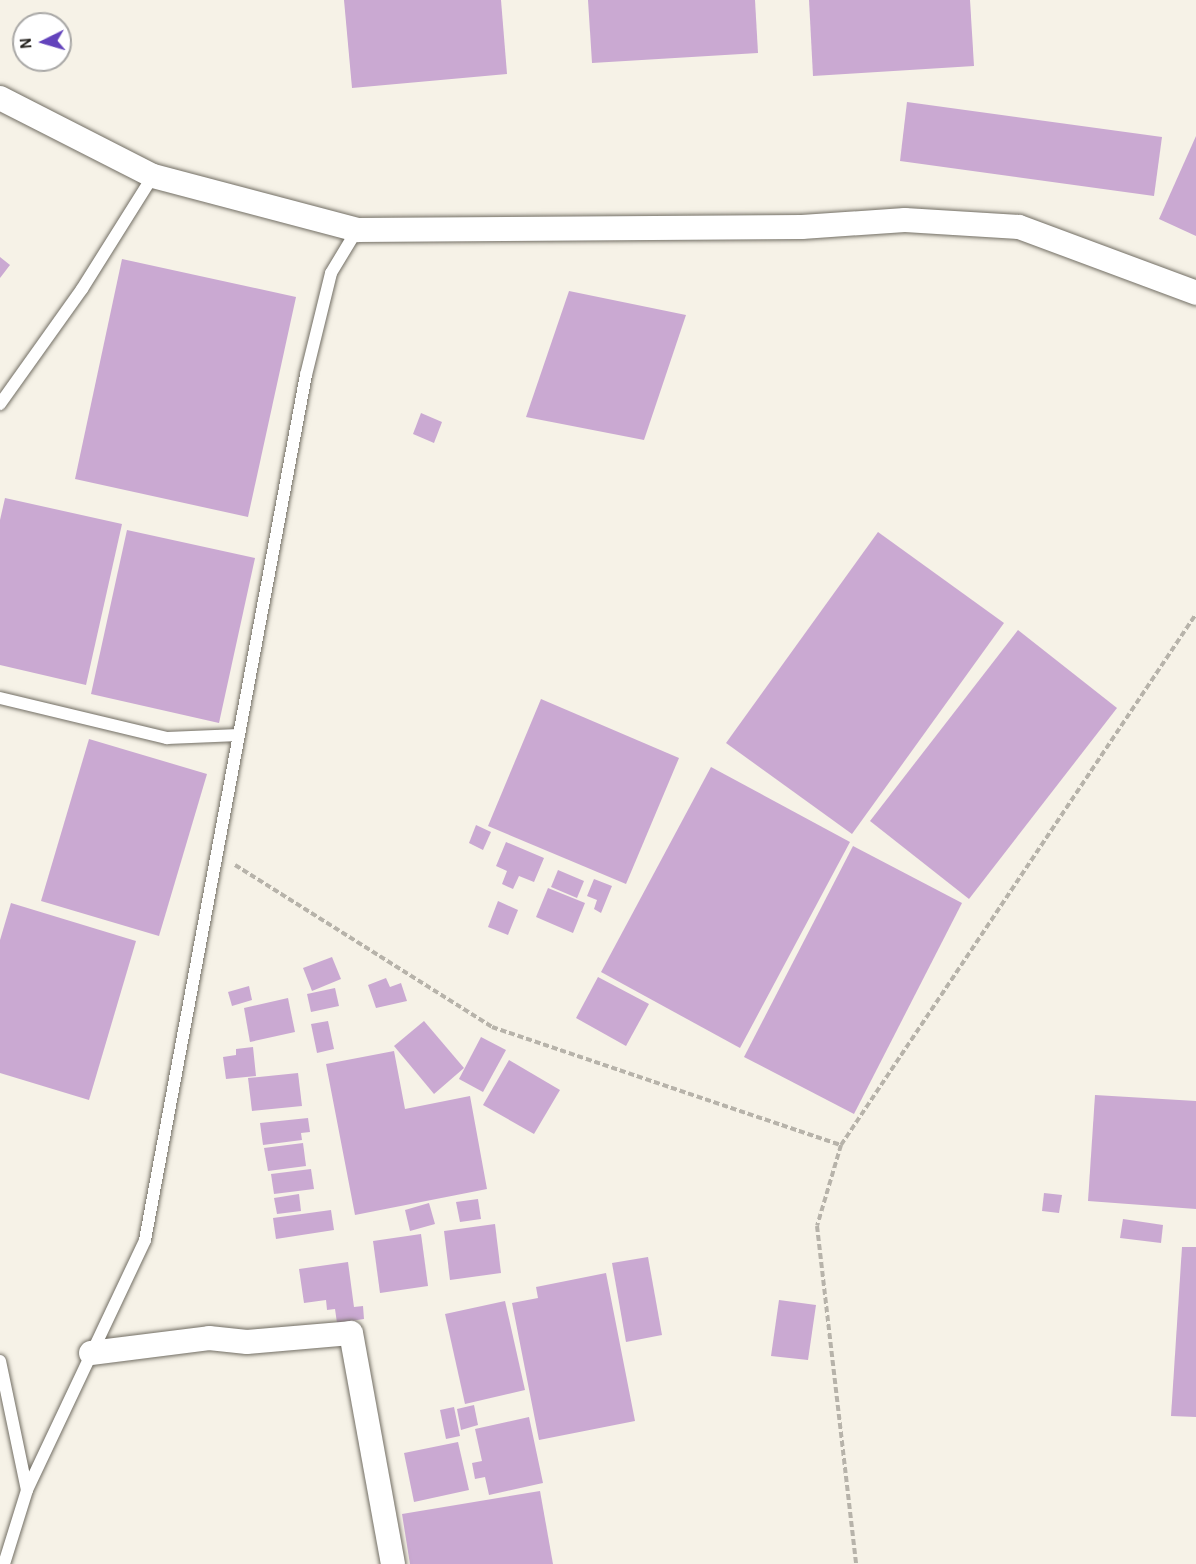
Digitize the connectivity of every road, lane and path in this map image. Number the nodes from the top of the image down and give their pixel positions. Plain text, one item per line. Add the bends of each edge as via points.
1 (0, 99) edge
2 (153, 176) junction
3 (357, 230) junction
4 (1196, 293) edge
5 (0, 404) edge
6 (1196, 614) edge
7 (0, 698) edge
8 (239, 735) junction
9 (219, 855) junction
10 (841, 1145) junction
11 (91, 1353) junction
12 (0, 1361) edge
13 (27, 1490) junction
14 (4, 1564) edge
15 (393, 1564) edge
16 (856, 1564) edge

1 - 2 street
2 - 3 street
2 - 5 lane via 82,289
3 - 4 street via 802,227 905,220 1019,227
3 - 8 lane via 332,273 306,375
6 - 10 path
7 - 8 lane via 167,738
8 - 9 lane
9 - 10 path via 492,1027
9 - 11 lane via 145,1240
10 - 16 path via 817,1226
11 - 13 lane
11 - 15 street via 209,1338 247,1342 351,1334
12 - 13 lane
13 - 14 lane

